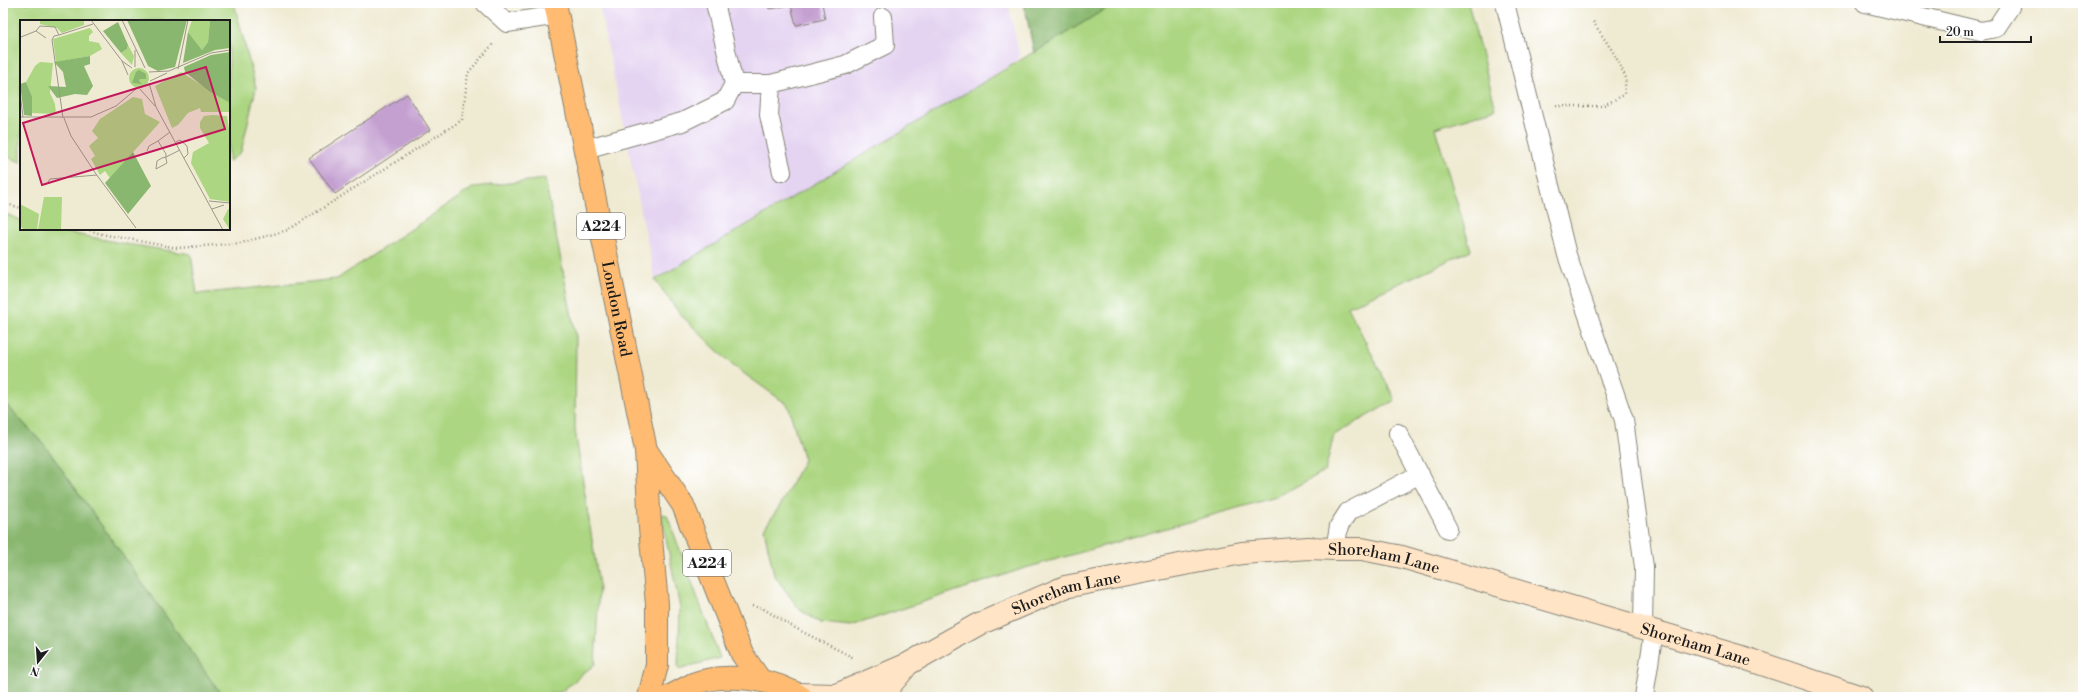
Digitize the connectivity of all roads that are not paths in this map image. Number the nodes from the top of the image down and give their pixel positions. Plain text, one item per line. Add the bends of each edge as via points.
1 (485, 3) edge
2 (715, 3) edge
3 (1505, 3) edge
4 (1865, 3) edge
5 (2010, 7) dead end
6 (557, 9) edge
7 (882, 17) dead end
8 (734, 84) junction
9 (771, 84) junction
10 (585, 148) junction
11 (782, 172) dead end
12 (1398, 432) dead end
13 (646, 450) junction
14 (1420, 474) junction
15 (1448, 528) dead end
16 (1335, 549) junction
17 (1649, 629) junction
18 (760, 680) junction
19 (877, 688) edge
20 (799, 695) edge
21 (649, 697) edge
22 (668, 697) edge
23 (1644, 697) edge
24 (1861, 697) edge

1 - 6 lane via 507,23
2 - 8 lane
3 - 17 lane via 1568,255 1624,420 1644,567
4 - 5 lane via 1981,31 1996,28
6 - 10 main road, London Road / A224
7 - 9 lane via 885,45 845,65
8 - 9 lane
8 - 10 lane via 726,100 682,122
9 - 11 lane via 769,115
10 - 13 main road, London Road / A224
12 - 14 lane
13 - 18 main road, London Road / A224 via 683,505 742,654
13 - 21 main road, London Road / A224 via 657,604 657,665
14 - 15 lane
14 - 16 lane via 1348,512 1339,526
16 - 17 street, Shoreham Lane via 1362,549 1402,557
16 - 19 street, Shoreham Lane via 1308,548 1242,553 1065,587 977,625 908,664
17 - 23 lane
17 - 24 street, Shoreham Lane
18 - 20 main road
18 - 22 main road via 728,678 694,684
19 - 20 street, Shoreham Lane via 836,695

